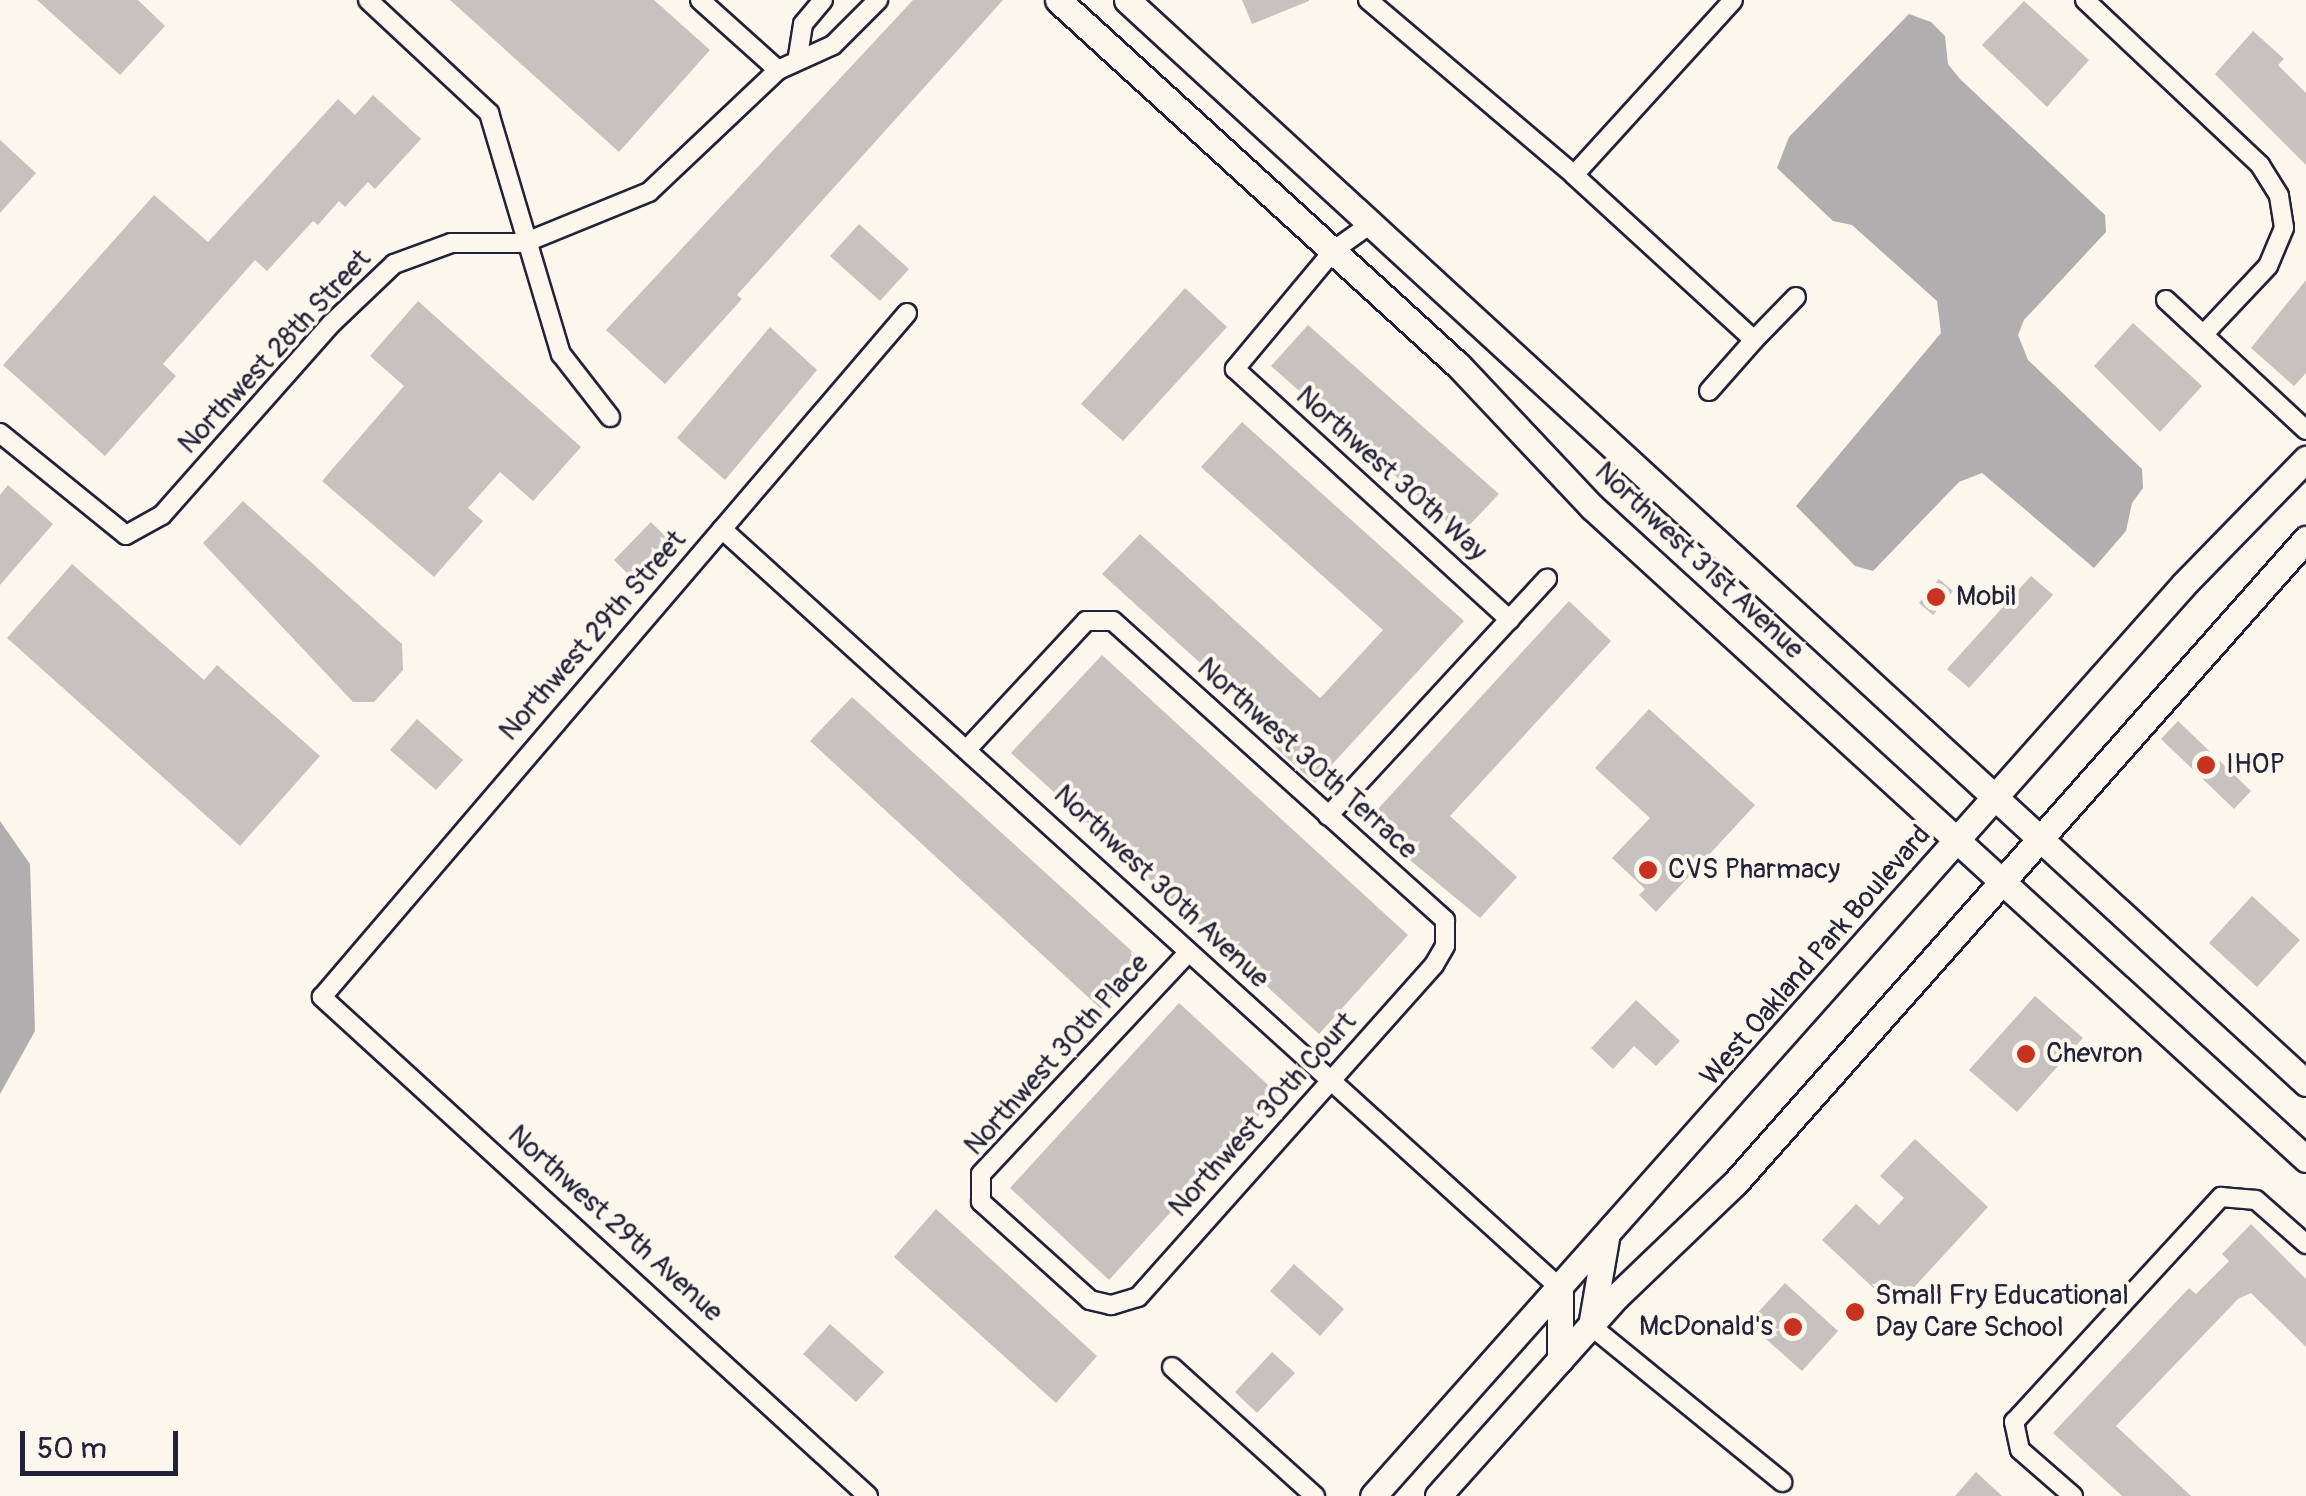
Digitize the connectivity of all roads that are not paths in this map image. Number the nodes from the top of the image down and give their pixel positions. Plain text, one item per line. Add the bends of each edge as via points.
1 (368, 0) edge
2 (700, 0) edge
3 (822, 0) edge
4 (878, 0) edge
5 (1058, 0) edge
6 (1127, 0) edge
7 (1368, 0) edge
8 (1733, 0) edge
9 (2085, 0) edge
10 (798, 56) junction
11 (778, 70) junction
12 (1574, 175) junction
13 (1372, 223) junction
14 (524, 243) junction
15 (1334, 250) junction
16 (1796, 297) dead end
17 (2166, 300) dead end
18 (907, 313) dead end
19 (2204, 334) junction
20 (1754, 340) junction
21 (1709, 391) dead end
22 (610, 417) dead end
23 (2306, 430) edge
24 (0, 433) edge
25 (2306, 458) edge
26 (722, 528) junction
27 (2306, 539) edge
28 (1547, 580) dead end
29 (1510, 620) junction
30 (969, 747) junction
31 (1994, 796) junction
32 (1328, 816) junction
33 (2038, 838) junction
34 (1958, 839) junction
35 (2000, 878) junction
36 (1445, 946) joint
37 (1190, 952) junction
38 (322, 997) joint
39 (1330, 1080) junction
40 (2306, 1084) edge
41 (2306, 1160) edge
42 (1606, 1238) junction
43 (2306, 1244) edge
44 (1560, 1288) junction
45 (1111, 1305) joint
46 (1591, 1326) junction
47 (1560, 1360) junction
48 (1172, 1366) dead end
49 (1782, 1482) dead end
50 (868, 1496) edge
51 (1315, 1496) edge
52 (1373, 1496) edge
53 (1438, 1496) edge
54 (2073, 1496) edge

1 - 14 street via 488,113
2 - 11 street
3 - 10 street via 803,24
4 - 10 street, Northwest 28th Street via 834,45
5 - 15 main road, Northwest 31st Avenue
6 - 13 main road, Northwest 31st Avenue
7 - 12 street
8 - 12 street
9 - 19 street via 2260,165 2279,196 2284,228 2268,266
10 - 11 street, Northwest 28th Street
11 - 14 street, Northwest 28th Street via 649,192
12 - 20 street
13 - 15 street
13 - 31 main road, Northwest 31st Avenue
14 - 22 street via 562,354
14 - 24 street, Northwest 28th Street via 450,243 394,264 162,515 126,535
15 - 29 street, Northwest 30th Way via 1234,370
15 - 34 main road, Northwest 31st Avenue via 1459,366 1592,507
16 - 20 street
17 - 19 street
18 - 26 street, Northwest 29th Street
19 - 23 street
20 - 21 street
25 - 31 main road, West Oakland Park Boulevard
26 - 30 street, Northwest 30th Avenue
26 - 38 street, Northwest 29th Street
27 - 33 main road
28 - 29 street
29 - 32 street
30 - 32 street, Northwest 30th Terrace via 1086,621 1113,621
30 - 37 street, Northwest 30th Avenue
31 - 33 main road, Northwest 31st Avenue
31 - 34 main road, West Oakland Park Boulevard
32 - 36 street, Northwest 30th Terrace via 1445,920
33 - 35 main road
33 - 40 main road, Northwest 31st Avenue
34 - 35 main road, Northwest 31st Avenue
34 - 42 main road, West Oakland Park Boulevard
35 - 41 main road, Northwest 31st Avenue
35 - 46 main road via 1734,1182
36 - 39 street, Northwest 30th Court
37 - 39 street, Northwest 30th Avenue
37 - 45 street, Northwest 30th Place via 981,1174 980,1202 1090,1300
38 - 50 street, Northwest 29th Avenue
39 - 44 street, Northwest 30th Avenue
39 - 45 street, Northwest 30th Court via 1138,1296
42 - 44 main road, West Oakland Park Boulevard
42 - 46 main road
43 - 54 street via 2256,1200 2221,1197 2208,1211 2014,1422 2020,1450
44 - 47 main road
44 - 52 main road, West Oakland Park Boulevard
46 - 47 main road
46 - 49 street
47 - 53 main road
48 - 51 street

